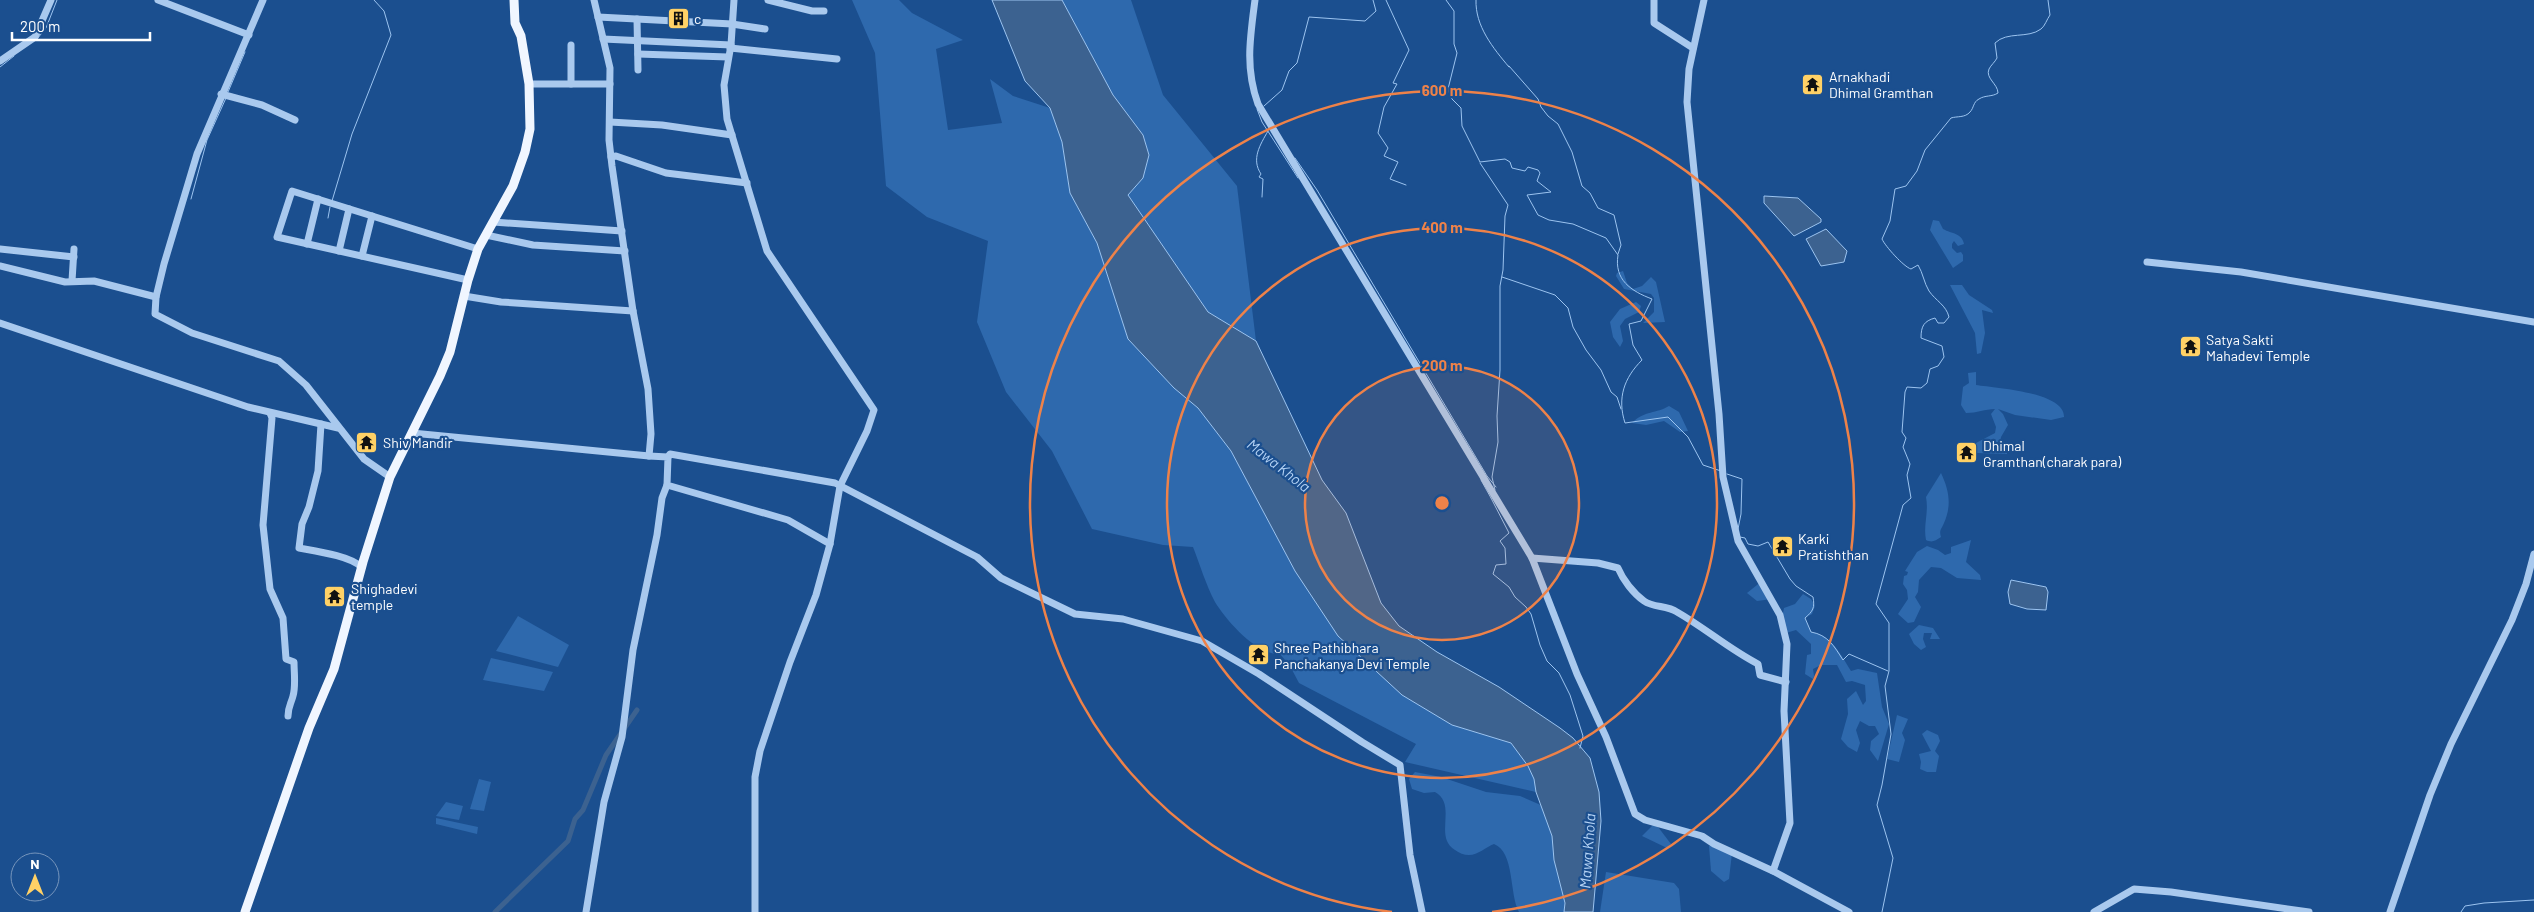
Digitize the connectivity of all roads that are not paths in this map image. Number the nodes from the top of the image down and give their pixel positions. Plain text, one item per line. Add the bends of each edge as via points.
1 (51, 0) edge
2 (263, 0) edge
3 (514, 0) edge
4 (594, 0) edge
5 (734, 0) edge
6 (768, 0) edge
7 (1255, 0) edge
8 (1654, 0) edge
9 (1704, 0) edge
10 (162, 1) edge
11 (824, 11) dead end
12 (598, 17) junction
13 (637, 19) junction
14 (732, 24) junction
15 (765, 29) dead end
16 (249, 34) junction
17 (603, 38) junction
18 (638, 41) junction
19 (571, 45) dead end
20 (731, 46) junction
21 (1693, 48) junction
22 (638, 54) junction
23 (728, 57) junction
24 (837, 59) dead end
25 (0, 61) edge
26 (638, 70) dead end
27 (529, 84) junction
28 (571, 84) junction
29 (610, 84) junction
30 (221, 94) junction
31 (295, 120) dead end
32 (610, 122) junction
33 (732, 135) junction
34 (611, 157) junction
35 (747, 183) junction
36 (318, 199) junction
37 (349, 209) junction
38 (372, 216) junction
39 (494, 222) junction
40 (622, 231) junction
41 (486, 235) junction
42 (307, 244) junction
43 (0, 249) edge
44 (478, 249) junction
45 (339, 251) junction
46 (625, 251) junction
47 (362, 256) junction
48 (2147, 262) dead end
49 (0, 266) edge
50 (468, 280) junction
51 (72, 281) junction
52 (464, 296) junction
53 (156, 297) junction
54 (633, 311) junction
55 (2534, 322) edge
56 (0, 323) edge
57 (270, 413) junction
58 (321, 424) junction
59 (339, 428) junction
60 (412, 433) junction
61 (649, 456) junction
62 (668, 457) junction
63 (390, 477) junction
64 (667, 485) junction
65 (840, 486) junction
66 (830, 544) junction
67 (2534, 554) edge
68 (1532, 558) junction
69 (361, 568) junction
70 (1786, 682) junction
71 (288, 716) dead end
72 (1773, 871) junction
73 (245, 912) edge
74 (586, 912) edge
75 (755, 912) edge
76 (1422, 912) edge
77 (1849, 912) edge
78 (2094, 912) edge
79 (2309, 912) edge
80 (2390, 912) edge

1 - 25 street via 35,37
2 - 16 street
3 - 27 main road via 515,23 522,36
4 - 12 street
5 - 14 street
6 - 11 street
7 - 68 street via 1249,73 1258,104
8 - 21 street via 1654,23
9 - 21 street
10 - 16 street
12 - 13 street
12 - 17 street
13 - 14 street
13 - 18 street
14 - 15 street
14 - 20 street
16 - 30 street
17 - 18 street
17 - 29 street
18 - 20 street
18 - 22 street
19 - 28 street
20 - 23 street
20 - 24 street
21 - 70 street via 1686,102 1723,476 1738,542 1780,615 1787,644
22 - 23 street
22 - 26 street
23 - 33 street via 724,85
27 - 28 street
27 - 39 main road via 530,129 525,152 513,186
28 - 29 street
29 - 32 street
30 - 31 street via 262,105
30 - 53 street via 197,154
32 - 33 street via 662,125
32 - 34 street
33 - 35 street
34 - 35 street via 666,173
34 - 40 street
35 - 65 street via 767,251 874,410
36 - 37 street
36 - 42 street
36 - 42 street via 292,191 277,237
37 - 38 street
37 - 45 street
38 - 44 street
38 - 47 street
39 - 40 street
39 - 41 main road
40 - 46 street
41 - 44 main road
41 - 46 street via 532,245
42 - 45 street
43 - 51 street via 74,253
44 - 50 main road
45 - 47 street
46 - 54 street
47 - 50 street
48 - 55 street via 2241,272
49 - 51 street
50 - 52 main road
51 - 53 street via 94,280
52 - 54 street via 501,302
52 - 60 main road via 450,352
53 - 59 street via 155,314 167,322 284,366 306,384
54 - 61 street via 648,389
56 - 57 street
57 - 58 street
57 - 71 street via 263,525 270,588 283,618 286,659 294,662 295,688
58 - 59 street
58 - 69 street via 318,471 302,524 299,548 344,558
59 - 63 street via 364,459
60 - 61 street
60 - 63 main road
61 - 62 street
62 - 64 street
62 - 65 street via 670,454 706,459
63 - 69 main road
64 - 66 street via 788,520
64 - 74 street via 633,650 622,737 604,802
65 - 66 street
65 - 76 street via 977,557 1001,578 1075,614 1123,620 1202,641 1400,765 1410,856
66 - 75 street via 816,595 787,671 754,777
67 - 80 street via 2512,620 2430,795
68 - 70 street via 1598,563 1618,568 1622,577 1646,602 1677,611 1758,664 1760,675
68 - 72 street via 1635,814 1645,820 1698,835
69 - 73 main road via 334,670 309,728
70 - 72 street via 1785,757 1790,823
72 - 77 street
78 - 79 street via 2134,889

